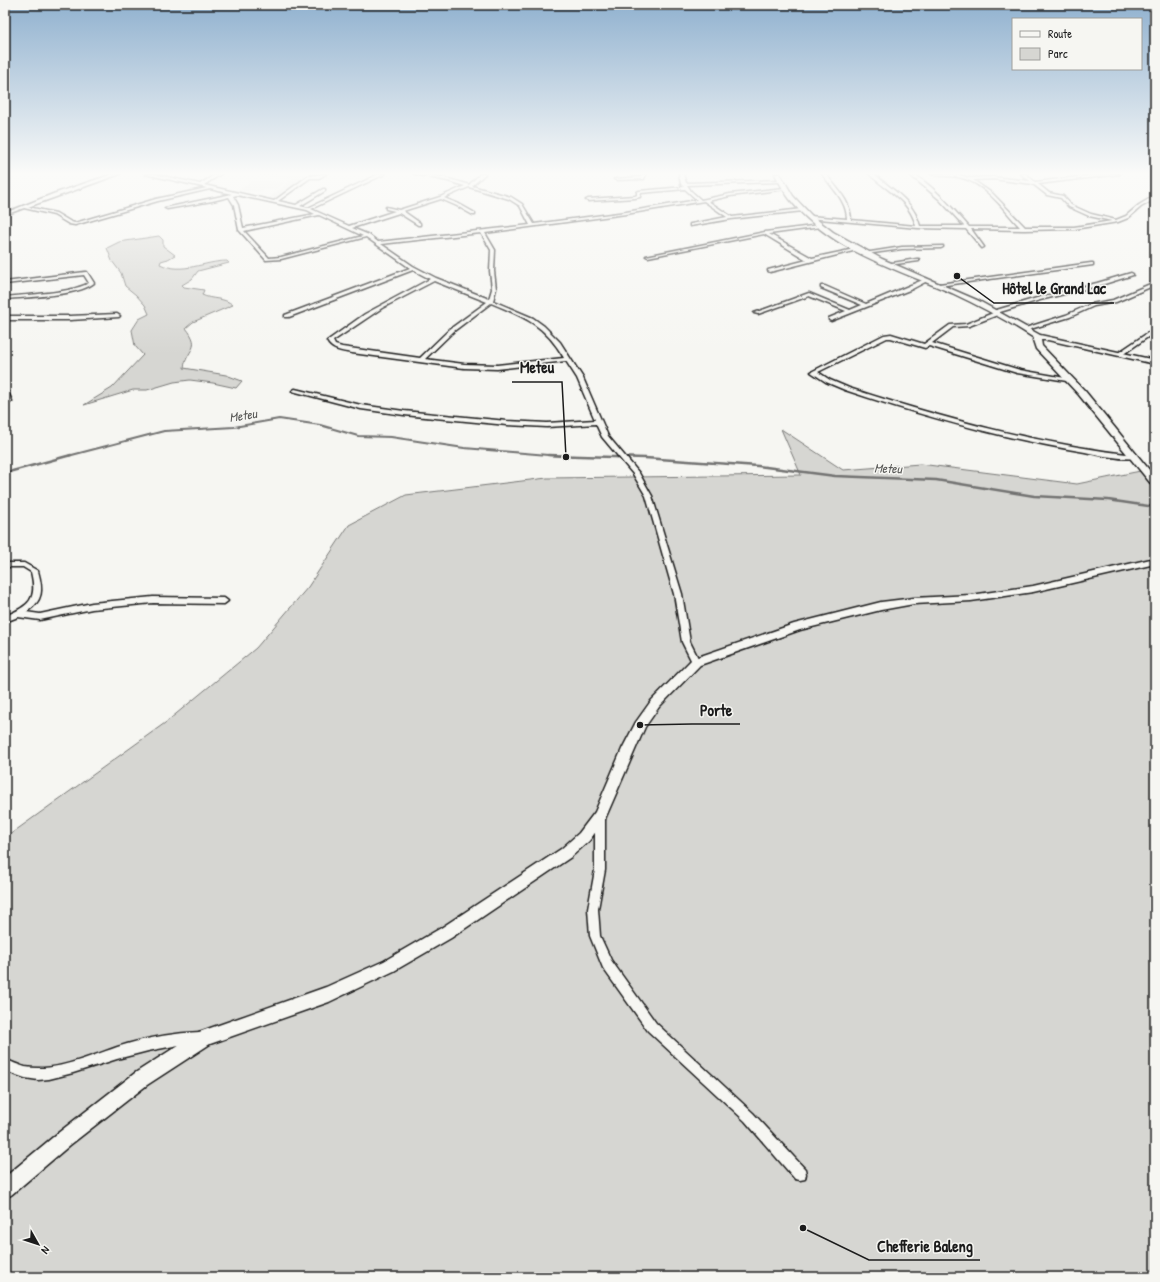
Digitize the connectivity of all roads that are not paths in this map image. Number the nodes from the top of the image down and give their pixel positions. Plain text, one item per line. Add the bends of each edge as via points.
1 (245, 234) edge
2 (363, 234) edge
3 (465, 234) edge
4 (483, 234) edge
5 (761, 234) edge
6 (766, 234) edge
7 (833, 234) edge
8 (972, 234) edge
9 (367, 236) junction
10 (379, 243) junction
11 (940, 247) dead end
12 (982, 247) dead end
13 (859, 249) junction
14 (866, 253) junction
15 (648, 256) dead end
16 (811, 260) junction
17 (917, 260) dead end
18 (888, 264) junction
19 (1091, 264) dead end
20 (414, 268) junction
21 (770, 271) dead end
22 (1131, 274) dead end
23 (434, 279) junction
24 (927, 280) junction
25 (5, 283) edge
26 (1155, 283) edge
27 (939, 285) junction
28 (823, 287) dead end
29 (5, 298) edge
30 (490, 301) junction
31 (865, 305) junction
32 (849, 311) junction
33 (756, 313) dead end
34 (997, 313) junction
35 (116, 316) dead end
36 (287, 316) dead end
37 (5, 318) edge
38 (831, 318) dead end
39 (1025, 329) junction
40 (1155, 330) edge
41 (1038, 337) junction
42 (928, 344) junction
43 (1120, 354) junction
44 (421, 360) junction
45 (566, 360) junction
46 (1155, 362) edge
47 (1071, 381) junction
48 (295, 391) dead end
49 (5, 392) edge
50 (9, 401) dead end
51 (599, 422) junction
52 (1134, 457) junction
53 (1155, 483) edge
54 (1155, 561) edge
55 (5, 565) edge
56 (224, 601) dead end
57 (18, 614) junction
58 (5, 619) edge
59 (696, 662) junction
60 (600, 815) junction
61 (205, 1038) junction
62 (5, 1065) edge
63 (800, 1174) dead end
64 (5, 1189) edge

1 - 9 street via 268,259
2 - 9 street
3 - 10 street
4 - 30 street via 492,250 494,289
5 - 15 street
6 - 16 street
7 - 13 street
8 - 12 street
9 - 10 street
10 - 20 street
11 - 14 street via 902,248
13 - 14 street
13 - 16 street
14 - 18 street
16 - 21 street
17 - 18 street
18 - 24 street
19 - 27 street
20 - 23 street
20 - 36 street
22 - 34 street
23 - 30 street
23 - 44 street via 394,298 330,341 334,347 352,351
24 - 27 street
24 - 31 street
25 - 29 street via 85,273 92,283 70,289
26 - 39 street via 1114,301 1093,305 1068,316
27 - 34 street
28 - 31 street
30 - 44 street via 452,330
30 - 45 street via 531,319 542,327 558,343
31 - 32 street
32 - 33 street via 809,294
32 - 38 street
34 - 39 street
34 - 42 street via 967,324 952,326
35 - 37 street
39 - 41 street
40 - 43 street
41 - 43 street
41 - 47 street via 1038,347
42 - 47 street via 1019,372
42 - 52 street via 923,346 889,336 814,372 865,395 1002,433 1038,442
43 - 46 street
44 - 45 street via 464,366 497,367
45 - 51 street via 580,378
47 - 52 street
48 - 51 street via 361,407 410,414 547,425
49 - 50 street
51 - 59 street via 605,437 636,473 649,496 678,594 686,642
52 - 53 street
54 - 59 street via 1033,588 971,598 914,601 881,606 798,627
55 - 57 street via 24,565 34,571 37,582 37,598 32,605
56 - 57 street via 153,600 92,606 40,617
57 - 58 street
59 - 60 street via 660,698 640,725
60 - 61 street via 584,837 566,853 446,933 389,966 329,994
60 - 63 street via 600,870 593,909 595,936 607,964 652,1027 749,1117
61 - 62 street via 159,1042 87,1064 49,1072 29,1073
61 - 64 street via 141,1079

